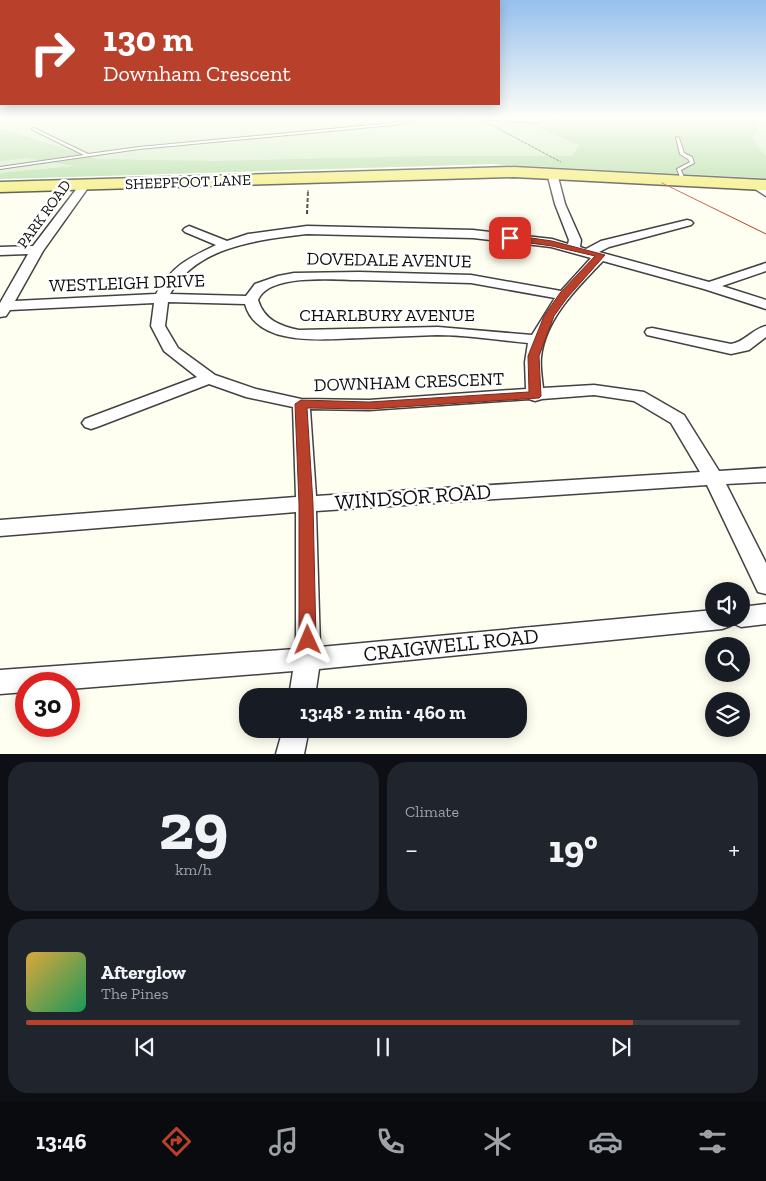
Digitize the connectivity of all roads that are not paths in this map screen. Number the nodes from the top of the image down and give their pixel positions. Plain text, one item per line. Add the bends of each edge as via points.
1 (94, 153) edge
2 (682, 153) edge
3 (86, 154) joint
4 (0, 168) edge
5 (552, 173) junction
6 (683, 180) junction
7 (85, 186) junction
8 (0, 187) edge
9 (763, 188) edge
10 (307, 214) road end
11 (687, 223) dead end
12 (189, 230) dead end
13 (307, 230) junction
14 (226, 245) junction
15 (574, 248) junction
16 (37, 250) junction
17 (0, 251) edge
18 (595, 254) junction
19 (766, 267) edge
20 (709, 286) junction
21 (564, 296) junction
22 (161, 298) junction
23 (251, 300) junction
24 (766, 305) edge
25 (2, 310) edge
26 (766, 330) edge
27 (652, 332) dead end
28 (538, 340) junction
29 (209, 378) junction
30 (535, 396) junction
31 (301, 404) junction
32 (90, 423) dead end
33 (766, 475) edge
34 (714, 479) junction
35 (306, 504) junction
36 (0, 528) edge
37 (766, 586) edge
38 (766, 614) edge
39 (750, 616) edge
40 (705, 621) edge
41 (308, 660) junction
42 (0, 682) edge
43 (303, 688) edge
44 (294, 738) edge
45 (290, 754) edge

1 - 3 lane
2 - 6 lane via 692,162 679,169
3 - 4 lane
5 - 6 main road, SHEEPFOOT LANE
5 - 7 main road, SHEEPFOOT LANE
5 - 15 street via 575,240
6 - 9 main road, SHEEPFOOT LANE
7 - 8 main road, SHEEPFOOT LANE
7 - 16 street, PARK ROAD
10 - 13 street
11 - 18 street via 605,244
12 - 14 street
13 - 14 street, DOWNHAM CRESCENT via 248,238
13 - 15 street, DOWNHAM CRESCENT via 473,234
14 - 22 street, DOWNHAM CRESCENT via 193,261 172,278
15 - 18 street, DOWNHAM CRESCENT
16 - 17 street
16 - 25 street, PARK ROAD
18 - 20 street, DOWNHAM CRESCENT
18 - 21 street
19 - 20 street
20 - 24 street, DOWNHAM CRESCENT
21 - 23 street, DOVEDALE AVENUE via 471,279 349,276 278,280 260,287
21 - 28 street via 549,316
22 - 23 street, WESTLEIGH DRIVE
22 - 25 street, WESTLEIGH DRIVE
22 - 29 street, DOWNHAM CRESCENT via 158,326 172,351
23 - 28 street, CHARLBURY AVENUE via 252,310 258,317 289,334 438,331
26 - 27 street via 744,347 731,349
28 - 30 street via 534,356
29 - 31 street, DOWNHAM CRESCENT via 252,393
29 - 32 street
30 - 31 street, DOWNHAM CRESCENT via 369,405
30 - 34 street, DOWNHAM CRESCENT via 594,390 638,396 678,419
31 - 35 street
33 - 34 street, WINDSOR ROAD
34 - 35 street, WINDSOR ROAD
34 - 37 street, DOWNHAM CRESCENT
35 - 36 street, WINDSOR ROAD
35 - 41 street
38 - 39 street
40 - 41 street, CRAIGWELL ROAD
41 - 42 street, CRAIGWELL ROAD
41 - 43 street
44 - 45 street

